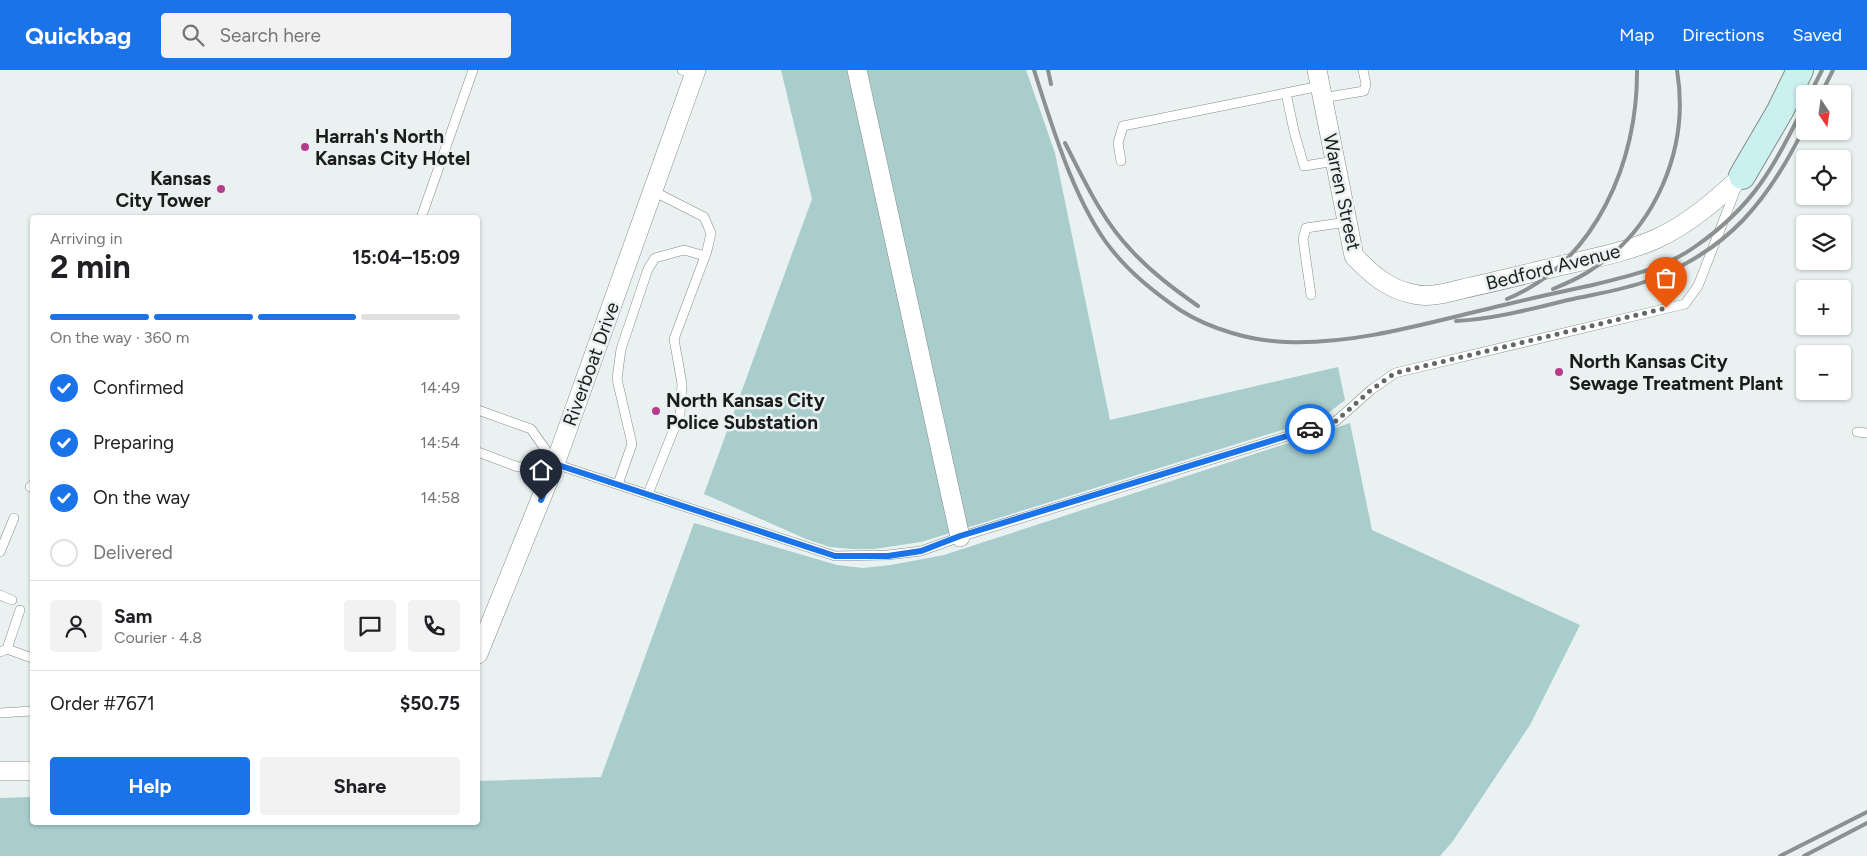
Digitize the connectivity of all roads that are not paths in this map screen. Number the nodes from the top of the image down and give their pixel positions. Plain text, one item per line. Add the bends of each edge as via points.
1 (473, 70) edge
2 (857, 70) edge
3 (1364, 70) edge
4 (1800, 70) edge
5 (691, 72) edge
6 (1320, 85) edge
7 (1286, 93) junction
8 (1121, 161) dead end
9 (1335, 161) junction
10 (1742, 176) junction
11 (653, 191) junction
12 (422, 215) edge
13 (1347, 222) junction
14 (705, 256) junction
15 (1311, 295) dead end
16 (1432, 296) joint
17 (480, 411) edge
18 (1857, 432) dead end
19 (1867, 432) edge
20 (480, 453) edge
21 (555, 464) junction
22 (618, 484) junction
23 (648, 494) junction
24 (14, 518) dead end
25 (960, 536) junction
26 (0, 552) edge
27 (0, 595) edge
28 (12, 600) dead end
29 (20, 610) dead end
30 (480, 649) edge
31 (3, 650) edge
32 (30, 657) edge
33 (30, 711) edge
34 (0, 713) edge
35 (0, 771) edge
36 (30, 771) edge

1 - 12 lane
2 - 25 street
3 - 6 lane via 1364,91
4 - 10 street
5 - 11 street, Riverboat Drive
6 - 7 lane
6 - 9 street, Warren Street
7 - 8 lane via 1124,126 1118,142
7 - 9 lane via 1304,166
9 - 13 street, Warren Street
10 - 16 street, Bedford Avenue via 1685,223 1656,239 1612,253
10 - 25 lane via 1698,286 1685,304 1395,373 1336,421
11 - 14 lane via 704,217 711,233
11 - 21 street, Riverboat Drive
13 - 15 lane via 1306,228 1303,239
13 - 16 street, Warren Street via 1354,256 1368,272 1397,290
14 - 22 lane via 684,250 656,258 648,269 621,349 616,379 632,444
14 - 23 lane via 674,339 682,384 680,414
17 - 21 lane via 531,429
18 - 19 lane
20 - 21 lane via 518,467
21 - 22 lane
21 - 30 street, Riverboat Drive
22 - 23 lane
23 - 25 lane via 835,556 888,556 921,551
24 - 26 lane
27 - 28 lane
29 - 31 lane
31 - 32 lane
33 - 34 lane
35 - 36 street

